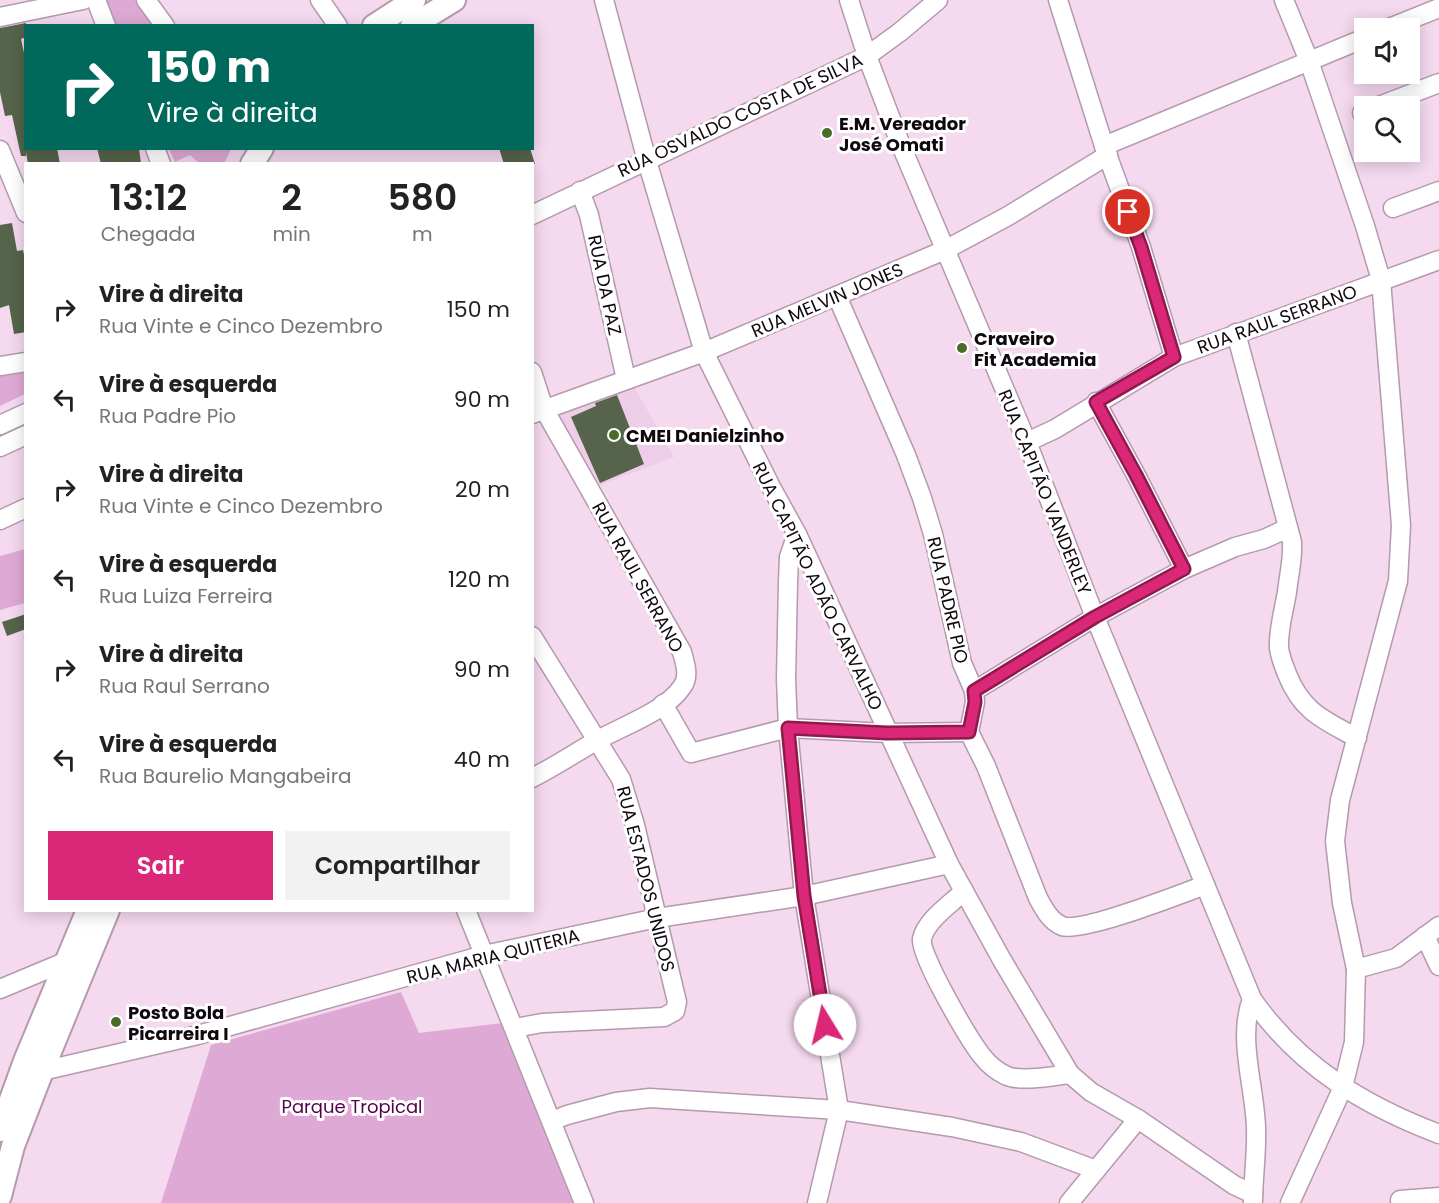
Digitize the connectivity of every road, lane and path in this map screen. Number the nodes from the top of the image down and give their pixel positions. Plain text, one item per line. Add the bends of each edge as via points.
1 (83, 0) edge
2 (96, 0) edge
3 (146, 0) edge
4 (320, 0) edge
5 (414, 0) edge
6 (454, 0) edge
7 (604, 0) edge
8 (849, 0) edge
9 (938, 0) edge
10 (1058, 0) edge
11 (1284, 0) edge
12 (1439, 8) edge
13 (0, 17) edge
14 (1414, 18) edge
15 (105, 24) edge
16 (164, 24) edge
17 (337, 24) edge
18 (377, 24) edge
19 (415, 24) edge
20 (1354, 43) edge
21 (867, 56) junction
22 (1309, 61) junction
23 (1439, 83) edge
24 (1405, 96) edge
25 (0, 150) edge
26 (1106, 151) junction
27 (647, 161) junction
28 (580, 191) junction
29 (1439, 191) edge
30 (24, 208) edge
31 (1393, 208) dead end
32 (534, 214) edge
33 (945, 250) junction
34 (1439, 260) edge
35 (1381, 280) junction
36 (837, 296) junction
37 (1236, 333) junction
38 (704, 352) junction
39 (1174, 357) junction
40 (24, 362) edge
41 (0, 366) edge
42 (626, 379) junction
43 (534, 385) edge
44 (1096, 402) junction
45 (538, 411) edge
46 (24, 414) edge
47 (0, 425) edge
48 (24, 436) edge
49 (1027, 442) junction
50 (0, 447) edge
51 (24, 509) edge
52 (0, 520) edge
53 (1288, 528) junction
54 (797, 534) junction
55 (1184, 569) junction
56 (1095, 617) junction
57 (534, 639) edge
58 (974, 691) junction
59 (663, 704) junction
60 (788, 728) junction
61 (969, 732) junction
62 (887, 733) junction
63 (1357, 738) junction
64 (598, 740) junction
65 (534, 777) edge
66 (949, 864) junction
67 (1206, 885) junction
68 (964, 891) junction
69 (804, 896) junction
70 (106, 912) edge
71 (467, 912) edge
72 (657, 918) junction
73 (1432, 931) edge
74 (484, 955) junction
75 (67, 961) junction
76 (1439, 966) edge
77 (1356, 969) junction
78 (0, 989) edge
79 (1252, 999) junction
80 (514, 1028) junction
81 (43, 1041) junction
82 (32, 1069) junction
83 (1071, 1074) junction
84 (1343, 1087) junction
85 (839, 1110) junction
86 (1138, 1119) junction
87 (552, 1121) junction
88 (0, 1130) edge
89 (1439, 1134) edge
90 (1096, 1170) junction
91 (0, 1196) edge
92 (1439, 1197) edge
93 (1253, 1199) edge
94 (1400, 1200) dead end
95 (584, 1203) edge
96 (817, 1203) edge
97 (1069, 1203) edge
98 (1290, 1203) edge

1 - 13 street
2 - 15 street
3 - 16 street
4 - 17 street
5 - 18 main road
6 - 19 main road
7 - 27 street, RUA CAPITÃO ADÃO CARVALHO
8 - 21 street, RUA CAPITÃO VANDERLEY
9 - 21 street, RUA OSVALDO COSTA DE SILVA
10 - 26 street
11 - 22 street
12 - 14 street
20 - 22 street, RUA MELVIN JONES
21 - 27 street, RUA OSVALDO COSTA DE SILVA
21 - 33 street, RUA CAPITÃO VANDERLEY
22 - 26 street, RUA MELVIN JONES
22 - 35 street
23 - 24 street
25 - 30 street
26 - 33 street, RUA MELVIN JONES via 1008,216
26 - 39 street via 1141,247
27 - 28 street, RUA OSVALDO COSTA DE SILVA
27 - 38 street, RUA CAPITÃO ADÃO CARVALHO
28 - 32 street, RUA OSVALDO COSTA DE SILVA
28 - 42 street, RUA DA PAZ via 590,215
29 - 31 street
33 - 36 street, RUA MELVIN JONES
33 - 49 street, RUA CAPITÃO VANDERLEY
34 - 35 street, RUA RAUL SERRANO
35 - 37 street, RUA RAUL SERRANO
35 - 63 street via 1401,525 1398,582
36 - 38 street, RUA MELVIN JONES
36 - 58 street, RUA PADRE PIO via 922,498 962,663
37 - 39 street, RUA RAUL SERRANO
37 - 53 street
38 - 42 street, RUA MELVIN JONES
38 - 54 street, RUA CAPITÃO ADÃO CARVALHO
39 - 44 street, RUA RAUL SERRANO
40 - 41 street
42 - 45 street, RUA MELVIN JONES
43 - 45 street
44 - 49 street, RUA RAUL SERRANO
44 - 55 street
45 - 59 street, RUA RAUL SERRANO via 682,652 687,671 684,686
46 - 47 street
48 - 50 street
49 - 56 street, RUA CAPITÃO VANDERLEY
51 - 52 street
53 - 55 street
53 - 63 street via 1292,569 1279,646 1282,660 1295,693 1305,706
54 - 60 street via 788,573
54 - 62 street, RUA CAPITÃO ADÃO CARVALHO
55 - 56 street
56 - 58 street
56 - 67 street, RUA CAPITÃO VANDERLEY
57 - 64 street, RUA ESTADOS UNIDOS
58 - 61 street, RUA PADRE PIO
59 - 60 street via 691,753
59 - 64 street, RUA RAUL SERRANO
60 - 62 street
60 - 69 street
61 - 62 street
61 - 67 street via 1038,898 1053,921 1064,927 1088,924
62 - 66 street, RUA CAPITÃO ADÃO CARVALHO
63 - 77 street via 1340,800 1335,841 1342,903
64 - 65 street, RUA RAUL SERRANO
64 - 72 street, RUA ESTADOS UNIDOS via 621,779
66 - 68 street, RUA CAPITÃO ADÃO CARVALHO
66 - 69 street, RUA MARIA QUITERIA
67 - 79 street, RUA CAPITÃO VANDERLEY
68 - 83 street, RUA CAPITÃO ADÃO CARVALHO
68 - 83 street via 936,916 922,941 934,973 971,1041 994,1069 1010,1077
69 - 72 street, RUA MARIA QUITERIA
69 - 85 street
70 - 75 main road
70 - 81 main road
71 - 74 street
72 - 74 street, RUA MARIA QUITERIA
72 - 80 street, RUA ESTADOS UNIDOS via 677,1002 675,1011 664,1017
73 - 76 street
73 - 77 street via 1396,958
74 - 80 street
74 - 82 street, RUA MARIA QUITERIA via 198,1035
75 - 78 street
75 - 81 main road
77 - 84 street via 1354,1042
79 - 84 street, RUA CAPITÃO VANDERLEY via 1272,1026
79 - 93 street via 1246,1031 1256,1127
80 - 87 street
81 - 82 main road
82 - 88 main road
82 - 91 main road
83 - 86 street, RUA CAPITÃO ADÃO CARVALHO via 1091,1092
84 - 89 street, RUA CAPITÃO VANDERLEY via 1389,1113
84 - 98 street
85 - 87 street via 651,1098 616,1102
85 - 90 street via 1021,1142
85 - 96 street
86 - 90 street
86 - 93 street, RUA CAPITÃO ADÃO CARVALHO
87 - 95 street
90 - 97 street
92 - 94 street

